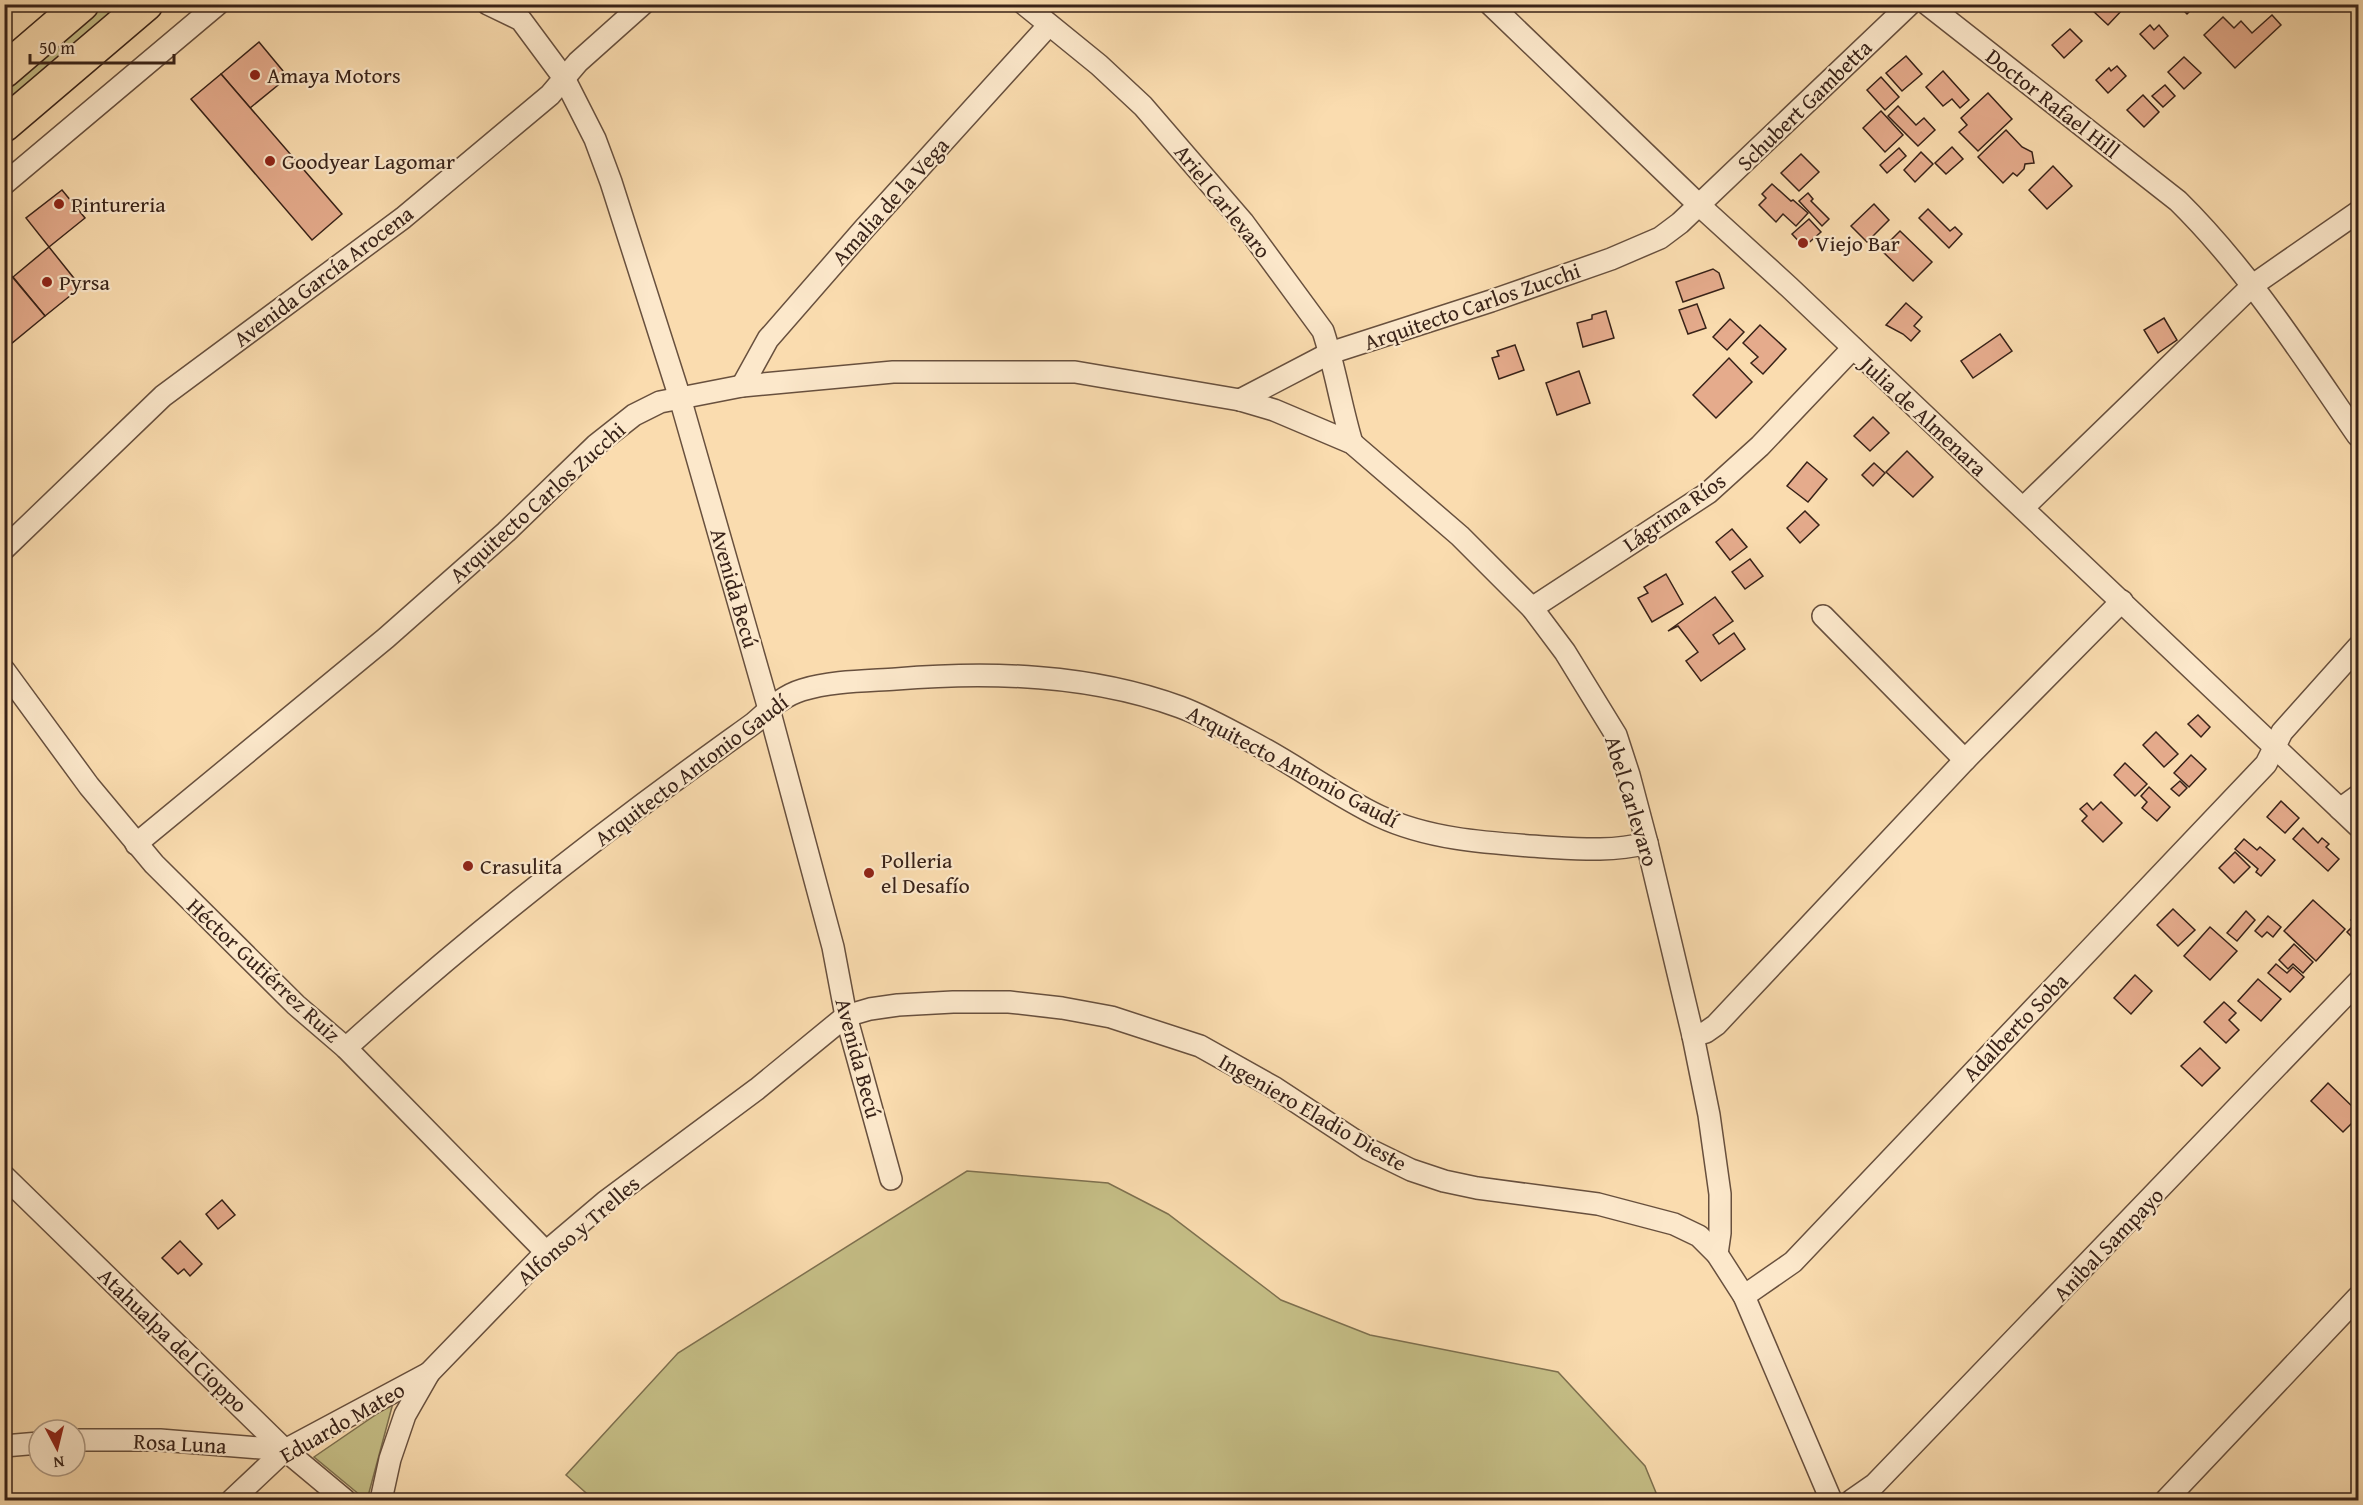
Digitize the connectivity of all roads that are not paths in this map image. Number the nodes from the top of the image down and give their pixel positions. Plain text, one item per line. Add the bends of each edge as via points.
1 (82, 4) edge
2 (146, 4) edge
3 (218, 4) edge
4 (488, 4) edge
5 (643, 4) edge
6 (1024, 4) edge
7 (1490, 4) edge
8 (1910, 4) edge
9 (1927, 4) edge
10 (518, 12) edge
11 (1049, 25) junction
12 (4, 71) edge
13 (564, 78) junction
14 (4, 125) edge
15 (4, 184) edge
16 (1699, 205) junction
17 (2358, 212) edge
18 (2253, 285) junction
19 (1852, 348) junction
20 (1330, 353) junction
21 (742, 386) junction
22 (680, 398) junction
23 (1240, 400) junction
24 (2358, 436) edge
25 (1352, 443) junction
26 (2023, 508) junction
27 (4, 549) edge
28 (2121, 601) junction
29 (1532, 608) junction
30 (1823, 616) dead end
31 (2358, 647) edge
32 (4, 670) edge
33 (769, 709) junction
34 (2274, 746) junction
35 (1965, 760) junction
36 (2358, 796) edge
37 (2340, 809) junction
38 (2358, 826) edge
39 (1647, 843) junction
40 (136, 844) junction
41 (2358, 982) edge
42 (846, 1016) junction
43 (1693, 1036) junction
44 (346, 1048) junction
45 (4, 1176) edge
46 (891, 1179) dead end
47 (546, 1252) junction
48 (1717, 1254) junction
49 (1744, 1296) junction
50 (2358, 1297) edge
51 (429, 1373) junction
52 (87, 1440) edge
53 (27, 1444) edge
54 (4, 1446) edge
55 (285, 1450) junction
56 (231, 1500) edge
57 (345, 1500) edge
58 (381, 1500) edge
59 (1831, 1500) edge
60 (1852, 1500) edge
61 (2166, 1500) edge

1 - 12 main road
2 - 14 main road
3 - 15 street
4 - 10 street, Avenida Becú
5 - 13 street, Avenida García Arocena
6 - 11 street, Ariel Carlevaro
7 - 16 street, Julia de Almenara
8 - 16 street, Schubert Gambetta
9 - 18 street, Doctor Rafael Hill via 2178,201
10 - 13 street, Avenida Becú
11 - 20 street, Ariel Carlevaro via 1143,106 1202,172 1323,332
11 - 21 street, Amalia de la Vega via 768,339
13 - 22 street, Avenida Becú via 595,139 611,182
13 - 27 street, Avenida García Arocena via 550,95 403,218 163,396
16 - 19 street, Julia de Almenara
16 - 20 street, Arquitecto Carlos Zucchi via 1660,238 1611,259
17 - 18 street
18 - 24 street, Doctor Rafael Hill
18 - 26 street
19 - 26 street, Julia de Almenara
19 - 29 street, Lágrima Ríos via 1760,446 1707,493
20 - 23 street, Arquitecto Carlos Zucchi
20 - 25 street, Ariel Carlevaro
21 - 22 street, Arquitecto Carlos Zucchi
21 - 23 street, Arquitecto Carlos Zucchi via 893,372 1074,372
22 - 33 street, Avenida Becú
22 - 40 street, Arquitecto Carlos Zucchi via 660,402 634,415 596,445 506,532 386,638
23 - 25 street, Arquitecto Carlos Zucchi
25 - 29 street, Abel Carlevaro via 1460,536
26 - 28 street, Julia de Almenara
28 - 34 street, Julia de Almenara
28 - 35 street
29 - 39 street, Abel Carlevaro via 1565,652 1616,735
30 - 35 street
31 - 34 street, Adalberto Soba
32 - 40 street, Héctor Gutiérrez Ruiz
33 - 39 street, Arquitecto Antonio Gaudí via 802,689 852,682 972,675 1070,681 1182,708 1262,748 1367,810 1431,833 1491,843 1604,850
33 - 42 street, Avenida Becú via 833,947
33 - 44 street, Arquitecto Antonio Gaudí via 468,942
34 - 37 street, Julia de Almenara
34 - 49 street, Adalberto Soba via 2266,764 1793,1262
35 - 43 street via 1716,1025
36 - 37 street
37 - 38 street, Julia de Almenara
39 - 43 street, Abel Carlevaro
40 - 44 street, Héctor Gutiérrez Ruiz via 263,974
41 - 60 street, Anibal Sampayo via 1875,1484
42 - 46 street, Avenida Becú
42 - 47 street, Alfonso y Trelles
42 - 48 street, Ingeniero Eladio Dieste via 898,1005 1009,1002 1111,1017 1200,1046 1368,1149 1411,1170 1477,1188 1598,1204 1645,1215 1699,1236
43 - 48 street, Abel Carlevaro via 1720,1194
44 - 47 street, Héctor Gutiérrez Ruiz
45 - 55 street, Atahualpa del Cioppo
47 - 51 street, Alfonso y Trelles
48 - 49 street, Ingeniero Eladio Dieste
49 - 59 street, Ingeniero Eladio Dieste
50 - 61 street
51 - 55 street, Eduardo Mateo
51 - 58 street, Alfonso y Trelles via 405,1415
52 - 55 street, Rosa Luna via 160,1440
53 - 54 street
55 - 56 street, Eduardo Mateo
55 - 57 street, Atahualpa del Cioppo

